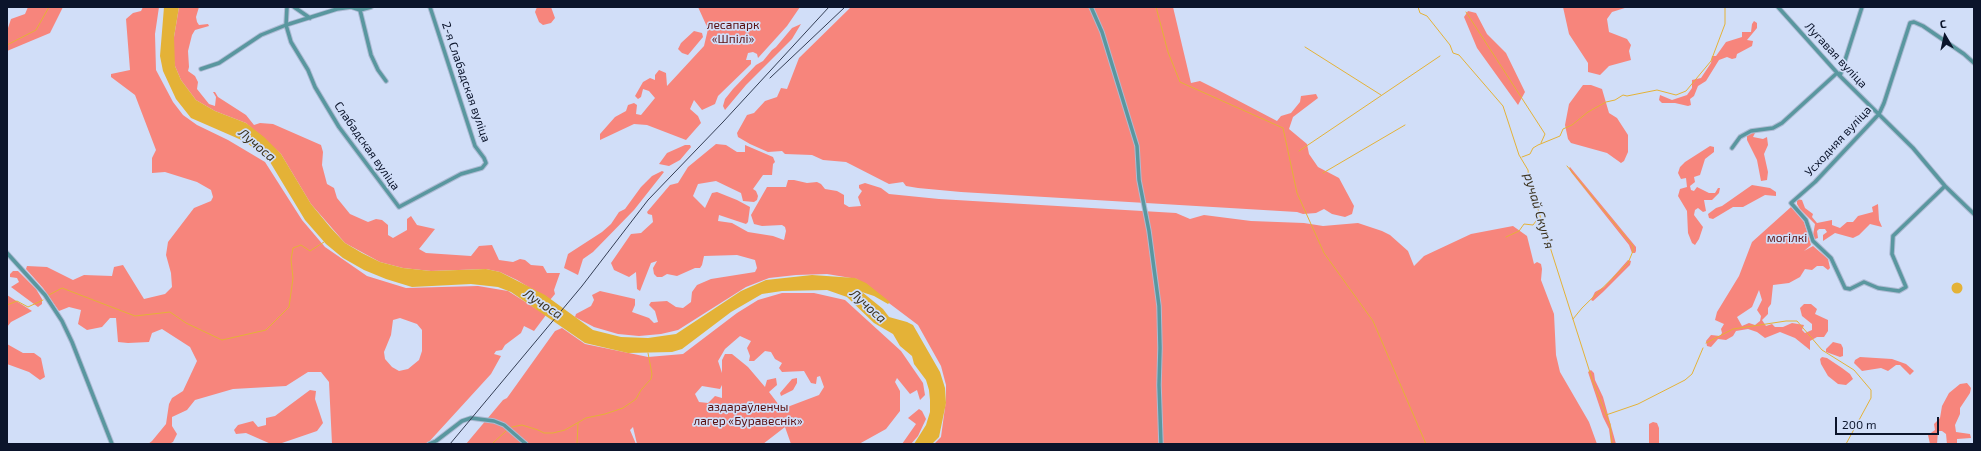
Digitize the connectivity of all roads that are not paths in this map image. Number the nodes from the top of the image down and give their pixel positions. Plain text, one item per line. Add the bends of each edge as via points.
1 (286, 7) edge
2 (294, 7) edge
3 (350, 7) edge
4 (371, 7) edge
5 (430, 7) edge
6 (1091, 7) edge
7 (1778, 7) edge
8 (1862, 7) edge
9 (360, 10) junction
10 (310, 18) junction
11 (286, 25) junction
12 (1974, 63) edge
13 (201, 69) dead end
14 (1839, 74) junction
15 (386, 81) dead end
16 (1879, 114) junction
17 (1732, 148) dead end
18 (1946, 186) junction
19 (400, 208) joint
20 (1974, 214) edge
21 (7, 253) edge
22 (112, 444) edge
23 (429, 444) edge
24 (526, 444) edge
25 (1161, 444) edge

1 - 11 street, Слабадская вуліца
2 - 10 street
3 - 9 street
3 - 10 street
4 - 9 street
5 - 19 street, 2-я Слабадская вуліца via 475,146 486,163 482,168 461,174
6 - 25 street via 1102,32 1138,146 1139,180 1159,306 1158,385
7 - 14 street, Лугавая вуліца
8 - 14 street
9 - 15 street via 371,55
10 - 11 street
11 - 13 street via 261,35 220,63
11 - 19 street, Слабадская вуліца via 291,42 339,127
12 - 16 street, Усходняя вуліца via 1923,26 1911,22
14 - 16 street, Лугавая вуліца
14 - 17 street via 1782,124 1773,128 1751,130 1740,137
16 - 18 street, Лугавая вуліца
16 - 18 street, Усходняя вуліца via 1815,182 1791,203 1806,220 1813,241 1831,258 1845,288 1850,289 1864,282 1878,288 1899,291 1906,287 1892,254 1893,236
18 - 20 street, Лугавая вуліца
21 - 22 street via 45,295 62,321
23 - 24 street via 462,421 471,418 494,421

